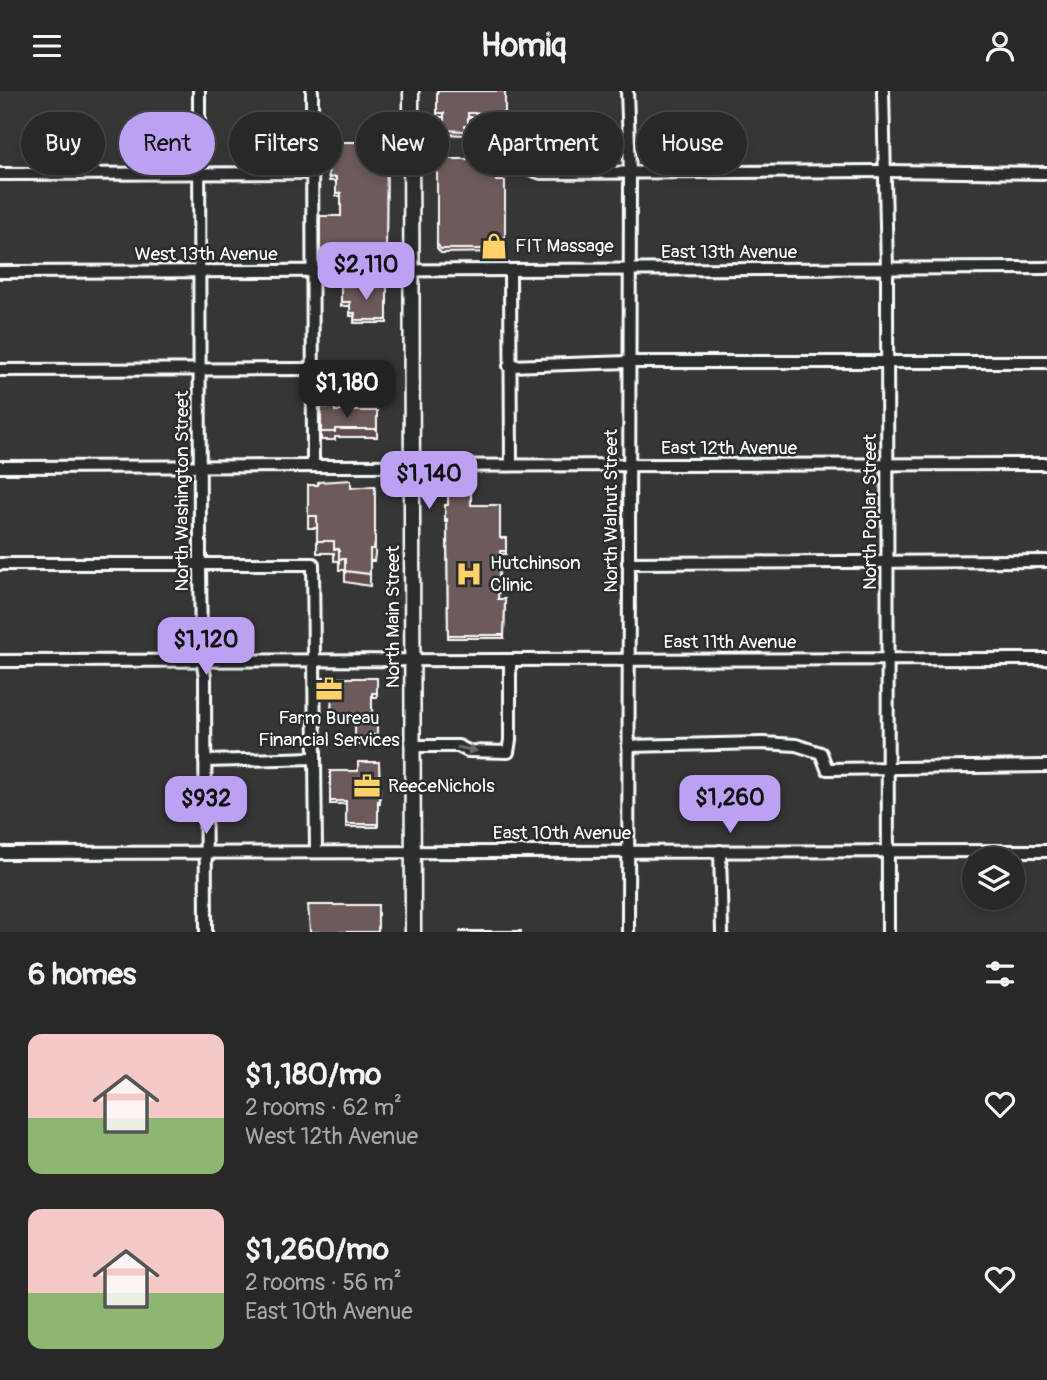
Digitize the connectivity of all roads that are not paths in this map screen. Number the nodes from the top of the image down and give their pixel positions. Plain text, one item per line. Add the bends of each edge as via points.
1 (199, 91) edge
2 (312, 91) edge
3 (411, 91) edge
4 (627, 91) edge
5 (883, 91) edge
6 (199, 112) edge
7 (312, 112) edge
8 (885, 171) junction
9 (623, 172) edge
10 (630, 172) junction
11 (1047, 173) edge
12 (0, 174) edge
13 (119, 174) edge
14 (199, 175) edge
15 (312, 175) edge
16 (1047, 268) edge
17 (887, 269) junction
18 (629, 270) junction
19 (412, 271) junction
20 (510, 271) junction
21 (0, 272) edge
22 (199, 272) junction
23 (313, 272) junction
24 (628, 362) junction
25 (1047, 362) edge
26 (887, 363) junction
27 (509, 366) junction
28 (200, 369) junction
29 (313, 369) junction
30 (0, 370) edge
31 (1047, 464) edge
32 (511, 465) junction
33 (887, 465) junction
34 (313, 466) junction
35 (412, 466) junction
36 (628, 466) junction
37 (0, 467) edge
38 (200, 467) junction
39 (1047, 561) edge
40 (888, 562) junction
41 (200, 563) junction
42 (628, 563) junction
43 (0, 564) edge
44 (887, 659) junction
45 (1047, 659) edge
46 (412, 660) junction
47 (510, 660) junction
48 (629, 660) junction
49 (0, 661) edge
50 (203, 661) junction
51 (314, 661) junction
52 (413, 746) junction
53 (628, 746) junction
54 (315, 758) junction
55 (205, 761) junction
56 (1047, 766) edge
57 (888, 767) junction
58 (413, 851) junction
59 (628, 851) junction
60 (719, 851) junction
61 (888, 851) junction
62 (1047, 851) edge
63 (206, 852) junction
64 (316, 852) junction
65 (0, 853) edge
66 (206, 932) edge
67 (413, 932) edge
68 (628, 932) edge
69 (722, 932) edge
70 (888, 932) edge

1 - 6 street, North Washington Street
2 - 7 street
3 - 19 main road, North Main Street
4 - 10 street, North Walnut Street
5 - 8 street, North Poplar Street
8 - 10 street
8 - 11 street
8 - 17 street, North Poplar Street
9 - 10 street
10 - 18 street, North Walnut Street
12 - 13 street
14 - 22 street, North Washington Street
15 - 23 street
16 - 17 street, East 13th Avenue
17 - 18 street, East 13th Avenue
17 - 26 street, North Poplar Street
18 - 20 street, East 13th Avenue
18 - 24 street, North Walnut Street
19 - 20 street, East 13th Avenue
19 - 23 street, West 13th Avenue
19 - 35 main road, North Main Street
20 - 27 street
21 - 22 street, West 13th Avenue
22 - 23 street, West 13th Avenue
22 - 28 street, North Washington Street
23 - 29 street
24 - 26 street
24 - 27 street
24 - 36 street, North Walnut Street
25 - 26 street
26 - 33 street, North Poplar Street
27 - 32 street
28 - 29 street
28 - 30 street
28 - 38 street, North Washington Street
29 - 34 street
31 - 33 street, East 12th Avenue
32 - 35 street, East 12th Avenue
32 - 36 street, East 12th Avenue
33 - 36 street, East 12th Avenue
33 - 40 street, North Poplar Street
34 - 35 street, East 12th Avenue
34 - 38 street, East 12th Avenue
35 - 46 main road, North Main Street
36 - 42 street, North Walnut Street
37 - 38 street, East 12th Avenue
38 - 41 street, North Washington Street
39 - 40 street
40 - 42 street
40 - 44 street, North Poplar Street
41 - 43 street
41 - 50 street, North Washington Street
41 - 51 street via 313,563
42 - 48 street, North Walnut Street
44 - 45 street, East 11th Avenue
44 - 48 street, East 11th Avenue
44 - 57 street, North Poplar Street
46 - 47 street, East 11th Avenue
46 - 51 street, East 11th Avenue
46 - 52 main road, North Main Street
47 - 48 street, East 11th Avenue
52 -> 47 street via 508,752
48 - 53 street, North Walnut Street
49 - 50 street, East 11th Avenue
50 - 51 street, East 11th Avenue
50 - 55 street, North Washington Street
51 - 54 street
52 - 58 main road, North Main Street
53 - 57 street via 796,745 821,753 827,769
53 - 59 street, North Walnut Street
54 - 55 street
54 - 64 street
55 - 63 street, North Washington Street
56 - 57 street
57 - 61 street, North Poplar Street
58 - 59 street, East 10th Avenue
58 - 64 street, East 10th Avenue
58 - 67 main road, North Main Street
59 - 60 street, East 10th Avenue
59 - 68 street, North Walnut Street
60 - 61 street, East 10th Avenue
60 - 69 street
61 - 62 street, East 10th Avenue
61 - 70 street, North Poplar Street
63 - 64 street, East 10th Avenue
63 - 65 street, East 10th Avenue
63 - 66 street, North Washington Street

